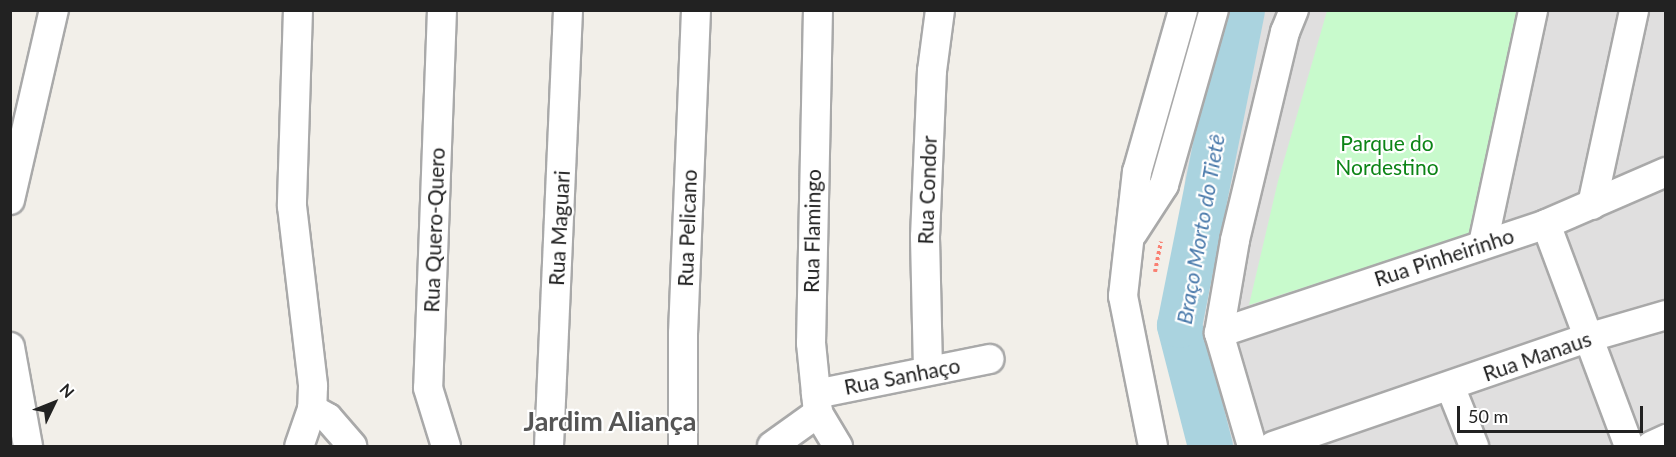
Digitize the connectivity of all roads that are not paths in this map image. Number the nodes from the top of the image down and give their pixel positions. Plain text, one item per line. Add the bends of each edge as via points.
1 (54, 10) edge
2 (298, 10) edge
3 (442, 10) edge
4 (568, 10) edge
5 (696, 10) edge
6 (818, 10) edge
7 (940, 10) edge
8 (1183, 10) edge
9 (1214, 10) edge
10 (1294, 10) edge
11 (1533, 10) edge
12 (1634, 10) edge
13 (1665, 172) edge
14 (10, 200) edge
15 (1592, 205) junction
16 (1546, 224) junction
17 (1133, 233) junction
18 (1483, 244) junction
19 (1665, 315) edge
20 (1219, 333) junction
21 (1587, 338) junction
22 (10, 347) edge
23 (989, 359) dead end
24 (928, 370) junction
25 (1450, 386) junction
26 (817, 403) junction
27 (312, 409) junction
28 (1665, 439) edge
29 (1290, 443) edge
30 (28, 447) edge
31 (299, 447) edge
32 (352, 447) edge
33 (446, 447) edge
34 (549, 447) edge
35 (683, 447) edge
36 (772, 447) edge
37 (838, 447) edge
38 (1153, 447) edge
39 (1252, 447) edge
40 (1474, 447) edge
41 (1629, 447) edge
42 (1651, 447) edge

1 - 14 street
2 - 27 street via 292,206 310,344
3 - 33 street, Rua Quero-Quero via 428,388
4 - 34 street, Rua Maguari
5 - 35 street, Rua Pelicano via 683,334
6 - 26 street, Rua Flamingo via 811,343
7 - 24 street, Rua Condor via 932,71 925,237
8 - 17 street via 1137,171
9 - 17 street via 1164,185
10 - 20 street via 1285,33 1235,240
11 - 18 street
12 - 15 street
13 - 15 street, Rua Pinheirinho
15 - 16 street, Rua Pinheirinho
16 - 18 street, Rua Pinheirinho
16 - 21 street
17 - 38 street via 1123,296
18 - 20 street, Rua Pinheirinho
19 - 21 street, Rua Manaus
20 - 39 street
21 - 25 street, Rua Manaus
21 - 41 street
22 - 30 street
23 - 24 street, Rua Sanhaço
24 - 26 street, Rua Sanhaço
25 - 29 street, Rua Manaus
25 - 40 street
26 - 36 street, Rua Sanhaço
26 - 37 street, Rua Flamingo
27 - 31 street
27 - 32 street via 328,418
28 - 42 street

